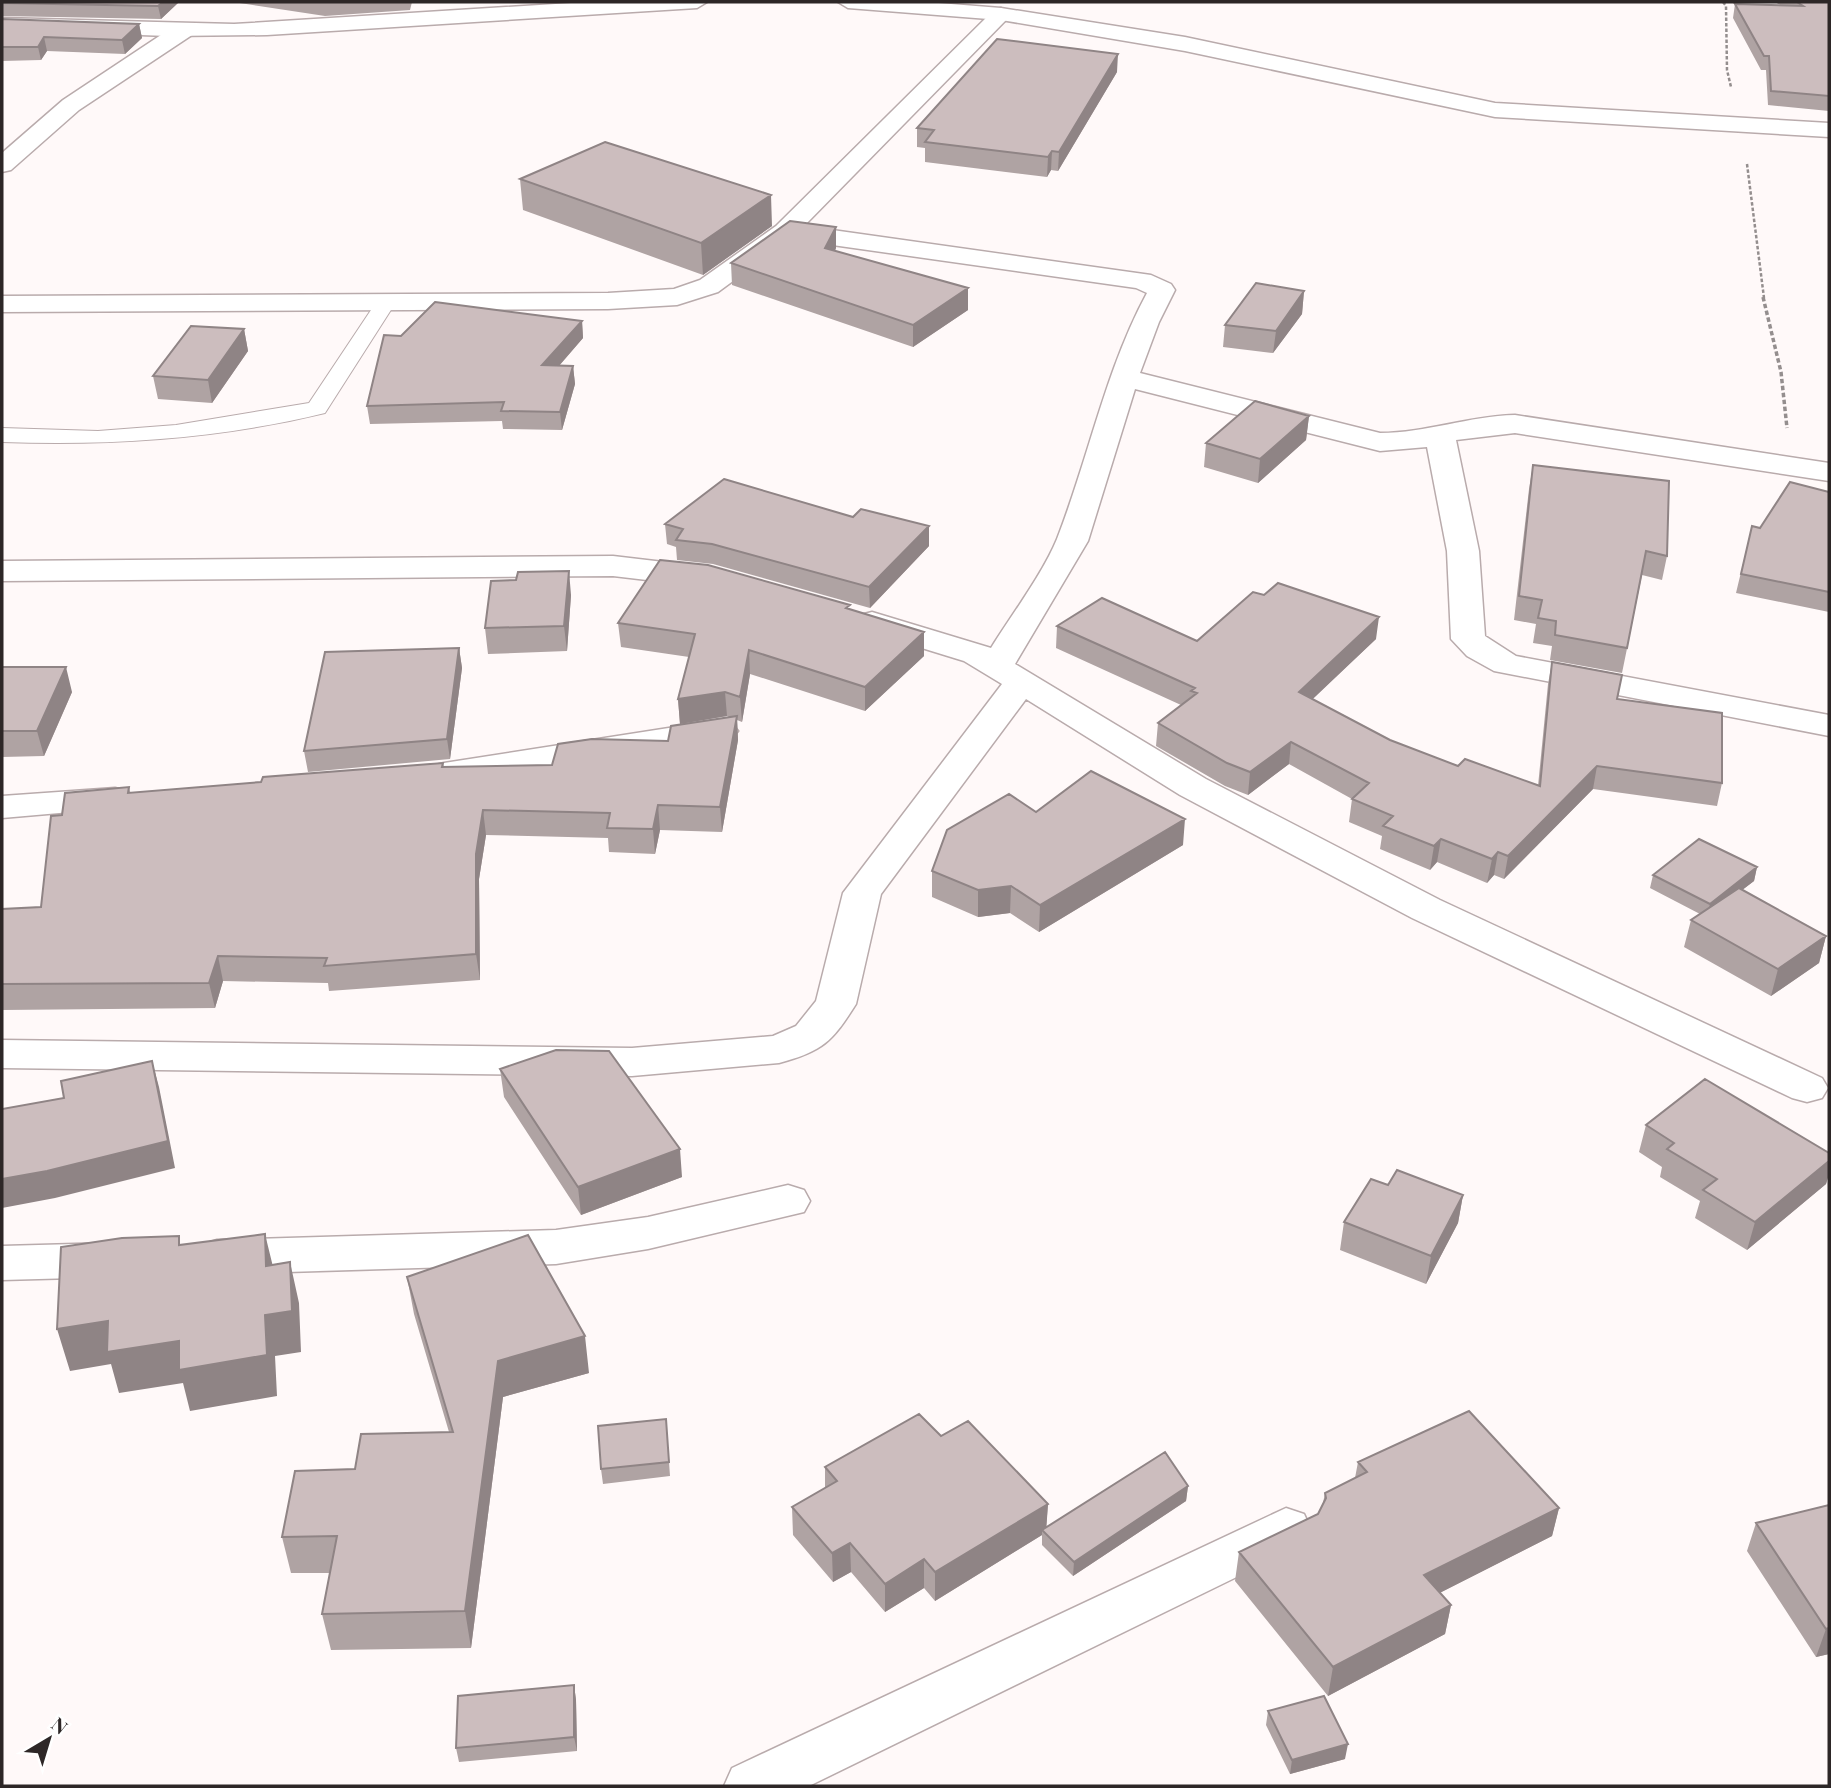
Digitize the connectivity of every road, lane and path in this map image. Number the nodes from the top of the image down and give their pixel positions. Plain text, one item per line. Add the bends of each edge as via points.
1 (696, 2) edge
2 (849, 2) edge
3 (1723, 2) edge
4 (136, 7) edge
5 (1000, 15) junction
6 (2, 24) edge
7 (90, 26) junction
8 (184, 30) junction
9 (1742, 124) junction
10 (1829, 130) edge
11 (2, 165) edge
12 (785, 231) junction
13 (386, 302) junction
14 (2, 304) edge
15 (1124, 378) junction
16 (2, 435) edge
17 (1440, 436) junction
18 (1787, 464) junction
19 (1829, 472) edge
20 (2, 571) edge
21 (738, 585) edge
22 (843, 614) edge
23 (1010, 674) junction
24 (1829, 725) edge
25 (727, 730) edge
26 (410, 778) edge
27 (154, 797) edge
28 (2, 807) edge
29 (2, 1054) edge
30 (1807, 1088) dead end
31 (788, 1201) dead end
32 (2, 1263) edge
33 (1294, 1525) edge
34 (752, 1786) edge

1 - 8 street
2 - 5 street
3 - 9 path via 1727,69
4 - 7 street
5 - 9 street via 1198,46 1495,110
5 - 12 street
6 - 7 street
7 - 8 street
8 - 11 street via 71,105
9 - 10 street
9 - 18 path via 1760,279 1787,405
12 - 13 street via 709,286 677,297 608,302
12 - 15 street via 1142,281 1162,290
13 - 14 street
13 - 16 lane via 317,408 176,432 98,438
15 - 17 street via 1380,442 1417,442
15 - 23 street via 1072,541
17 - 18 street via 1493,423 1515,424
17 - 24 street via 1463,551 1468,639 1479,649 1506,664
18 - 19 street
20 - 21 street via 613,566
22 - 23 street via 976,654
23 - 29 street via 862,893 836,1004 811,1036 779,1049 632,1062
23 - 30 street via 1193,787 1413,902
25 - 26 street
27 - 28 street
31 - 32 street via 648,1233 556,1247
33 - 34 street

